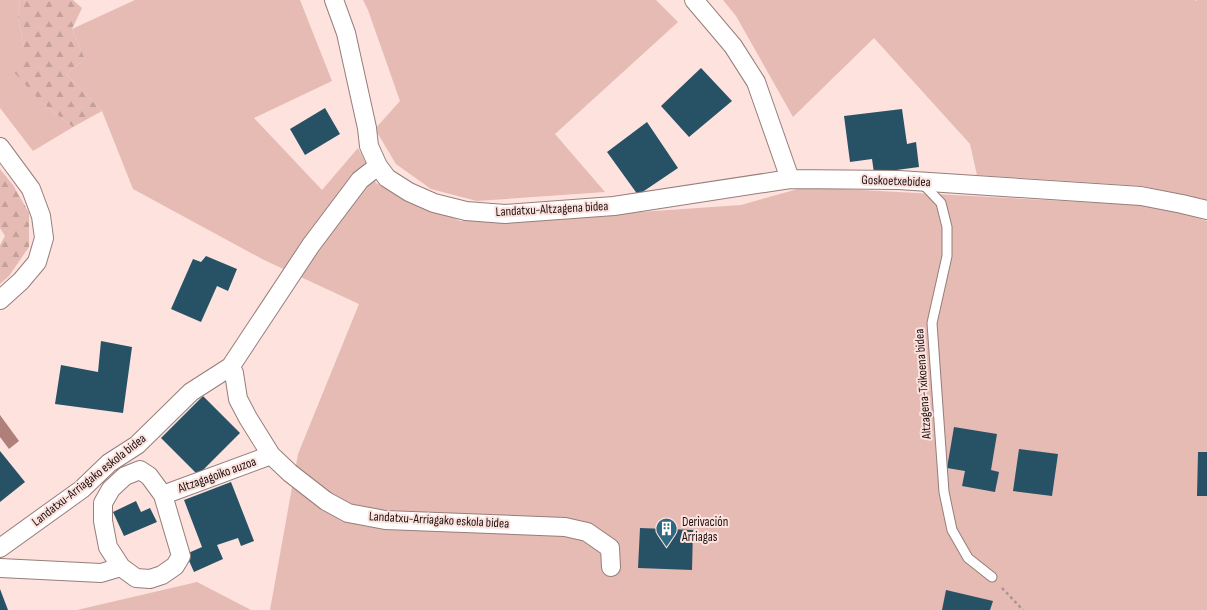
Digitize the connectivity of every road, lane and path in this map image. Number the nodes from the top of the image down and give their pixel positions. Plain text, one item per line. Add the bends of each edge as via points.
1 (334, 0) edge
2 (694, 0) edge
3 (0, 147) edge
4 (378, 166) junction
5 (790, 179) junction
6 (922, 182) junction
7 (1207, 210) edge
8 (0, 300) edge
9 (231, 366) dead end
10 (137, 445) junction
11 (271, 456) junction
12 (140, 470) junction
13 (162, 495) junction
14 (0, 548) edge
15 (121, 567) junction
16 (611, 567) dead end
17 (0, 568) edge
18 (992, 577) joint
19 (1023, 610) edge

1 - 4 street, Landatxu-Altzagena bidea via 346,33 369,146
2 - 5 street via 733,46 756,82
3 - 8 street via 31,189 41,216 44,238 37,262
4 - 5 street, Landatxu-Altzagena bidea via 388,178 404,189 434,203 466,212 505,214 614,206
4 - 9 street via 360,180 311,245
5 - 6 street, Goskoetxebidea
6 - 7 street, Goskoetxebidea via 1141,196
6 - 18 lane, Altzagena-Txikoena bidea via 941,203 947,227 948,256 932,323 944,492 952,530 968,558
10 - 11 street, Landatxu-Arriagako eskola bidea via 191,392 230,367 234,373 238,399
10 - 12 street
10 - 14 street, Landatxu-Arriagako eskola bidea via 109,463 82,489
11 - 13 street, Altzagagoiko auzoa
11 - 16 street, Landatxu-Arriagako eskola bidea via 326,501 348,513 385,520 564,527 587,532 610,548
12 - 13 street via 149,476
12 - 15 street via 125,476 111,489 103,503 103,521 108,547
13 - 15 street via 182,556 175,566 162,576 150,579 136,578
15 - 17 street via 102,574
18 - 19 path

